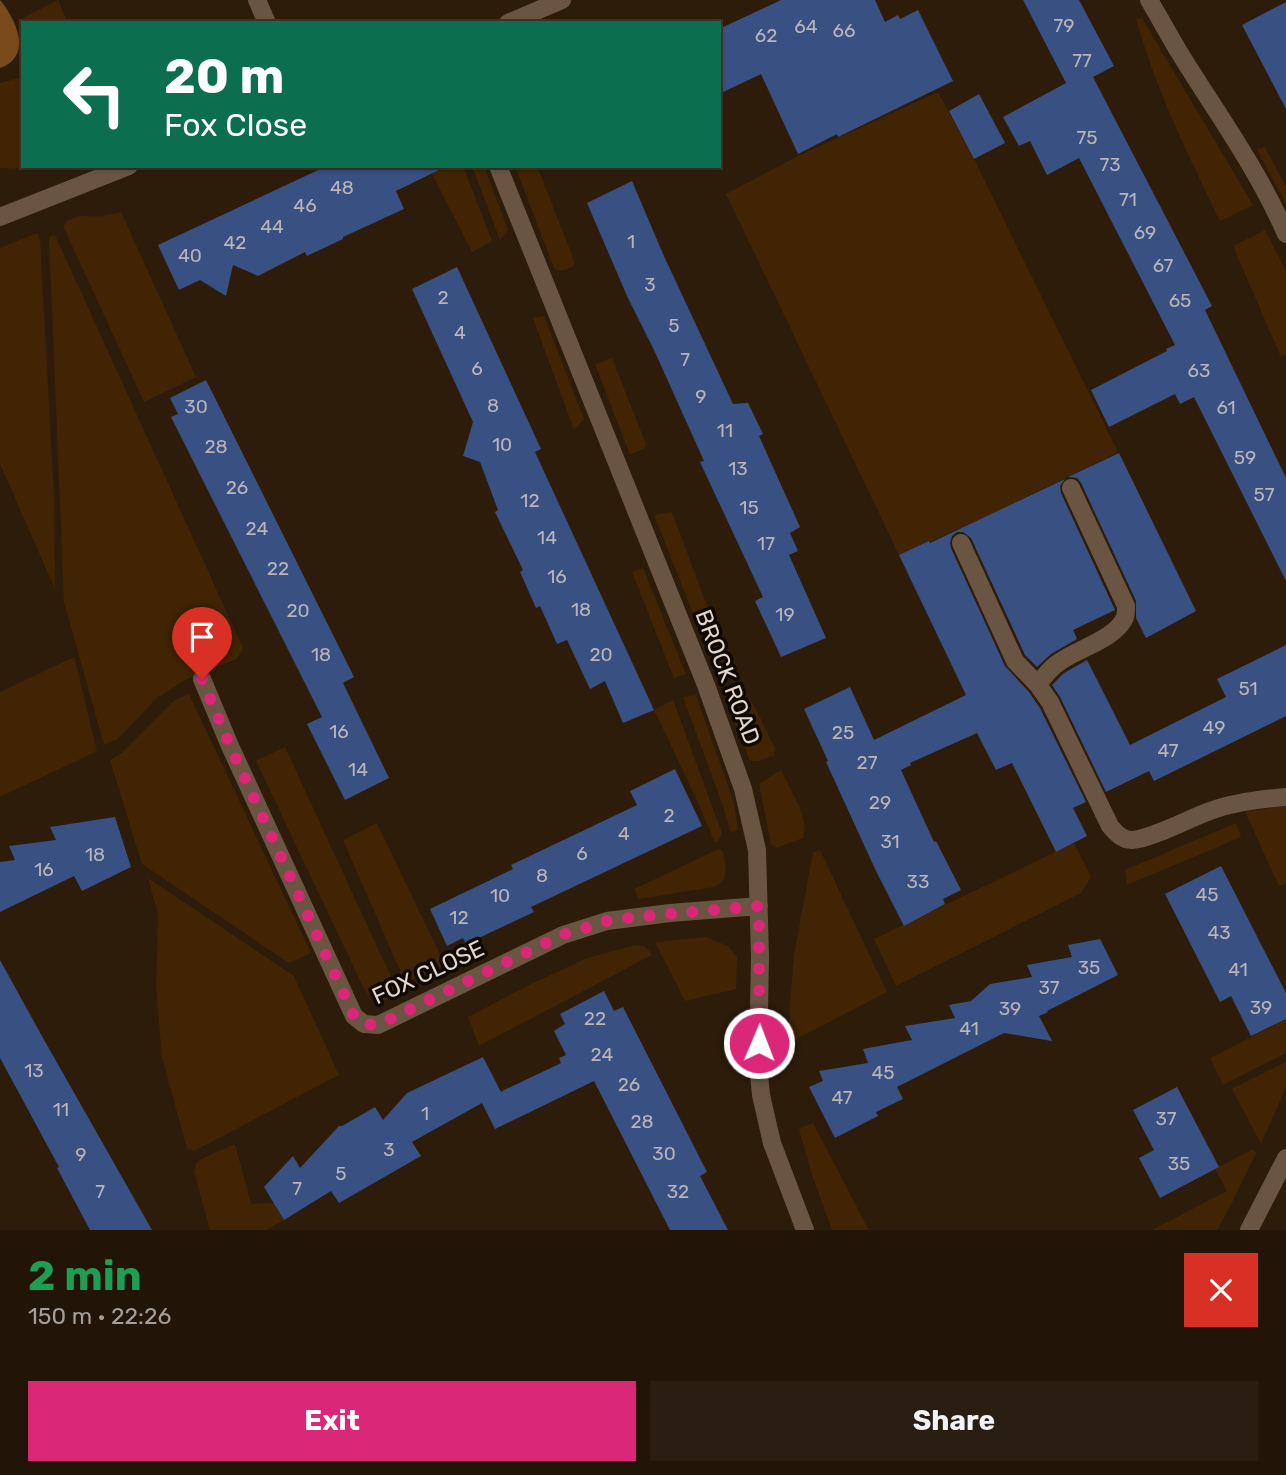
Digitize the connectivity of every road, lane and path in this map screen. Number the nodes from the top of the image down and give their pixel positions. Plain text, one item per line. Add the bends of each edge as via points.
1 (257, 0) edge
2 (562, 0) edge
3 (1149, 0) edge
4 (266, 21) edge
5 (513, 21) edge
6 (124, 168) edge
7 (499, 168) edge
8 (0, 217) edge
9 (1286, 234) edge
10 (1071, 488) dead end
11 (961, 543) dead end
12 (202, 679) dead end
13 (1038, 685) junction
14 (1286, 797) edge
15 (759, 906) junction
16 (1286, 1158) edge
17 (805, 1230) edge
18 (1249, 1230) edge

1 - 4 street
2 - 5 street
3 - 9 street via 1243,152
6 - 8 street
7 - 15 street, BROCK ROAD via 701,672 743,789 757,850
10 - 13 street via 1126,606 1125,618 1111,634 1060,661
11 - 13 street via 1015,661
12 - 15 street, FOX CLOSE via 354,1016 365,1024 378,1025 564,934 607,921
13 - 14 street via 1118,836 1142,838 1233,804
15 - 17 street, BROCK ROAD via 761,1095 772,1143
16 - 18 street

